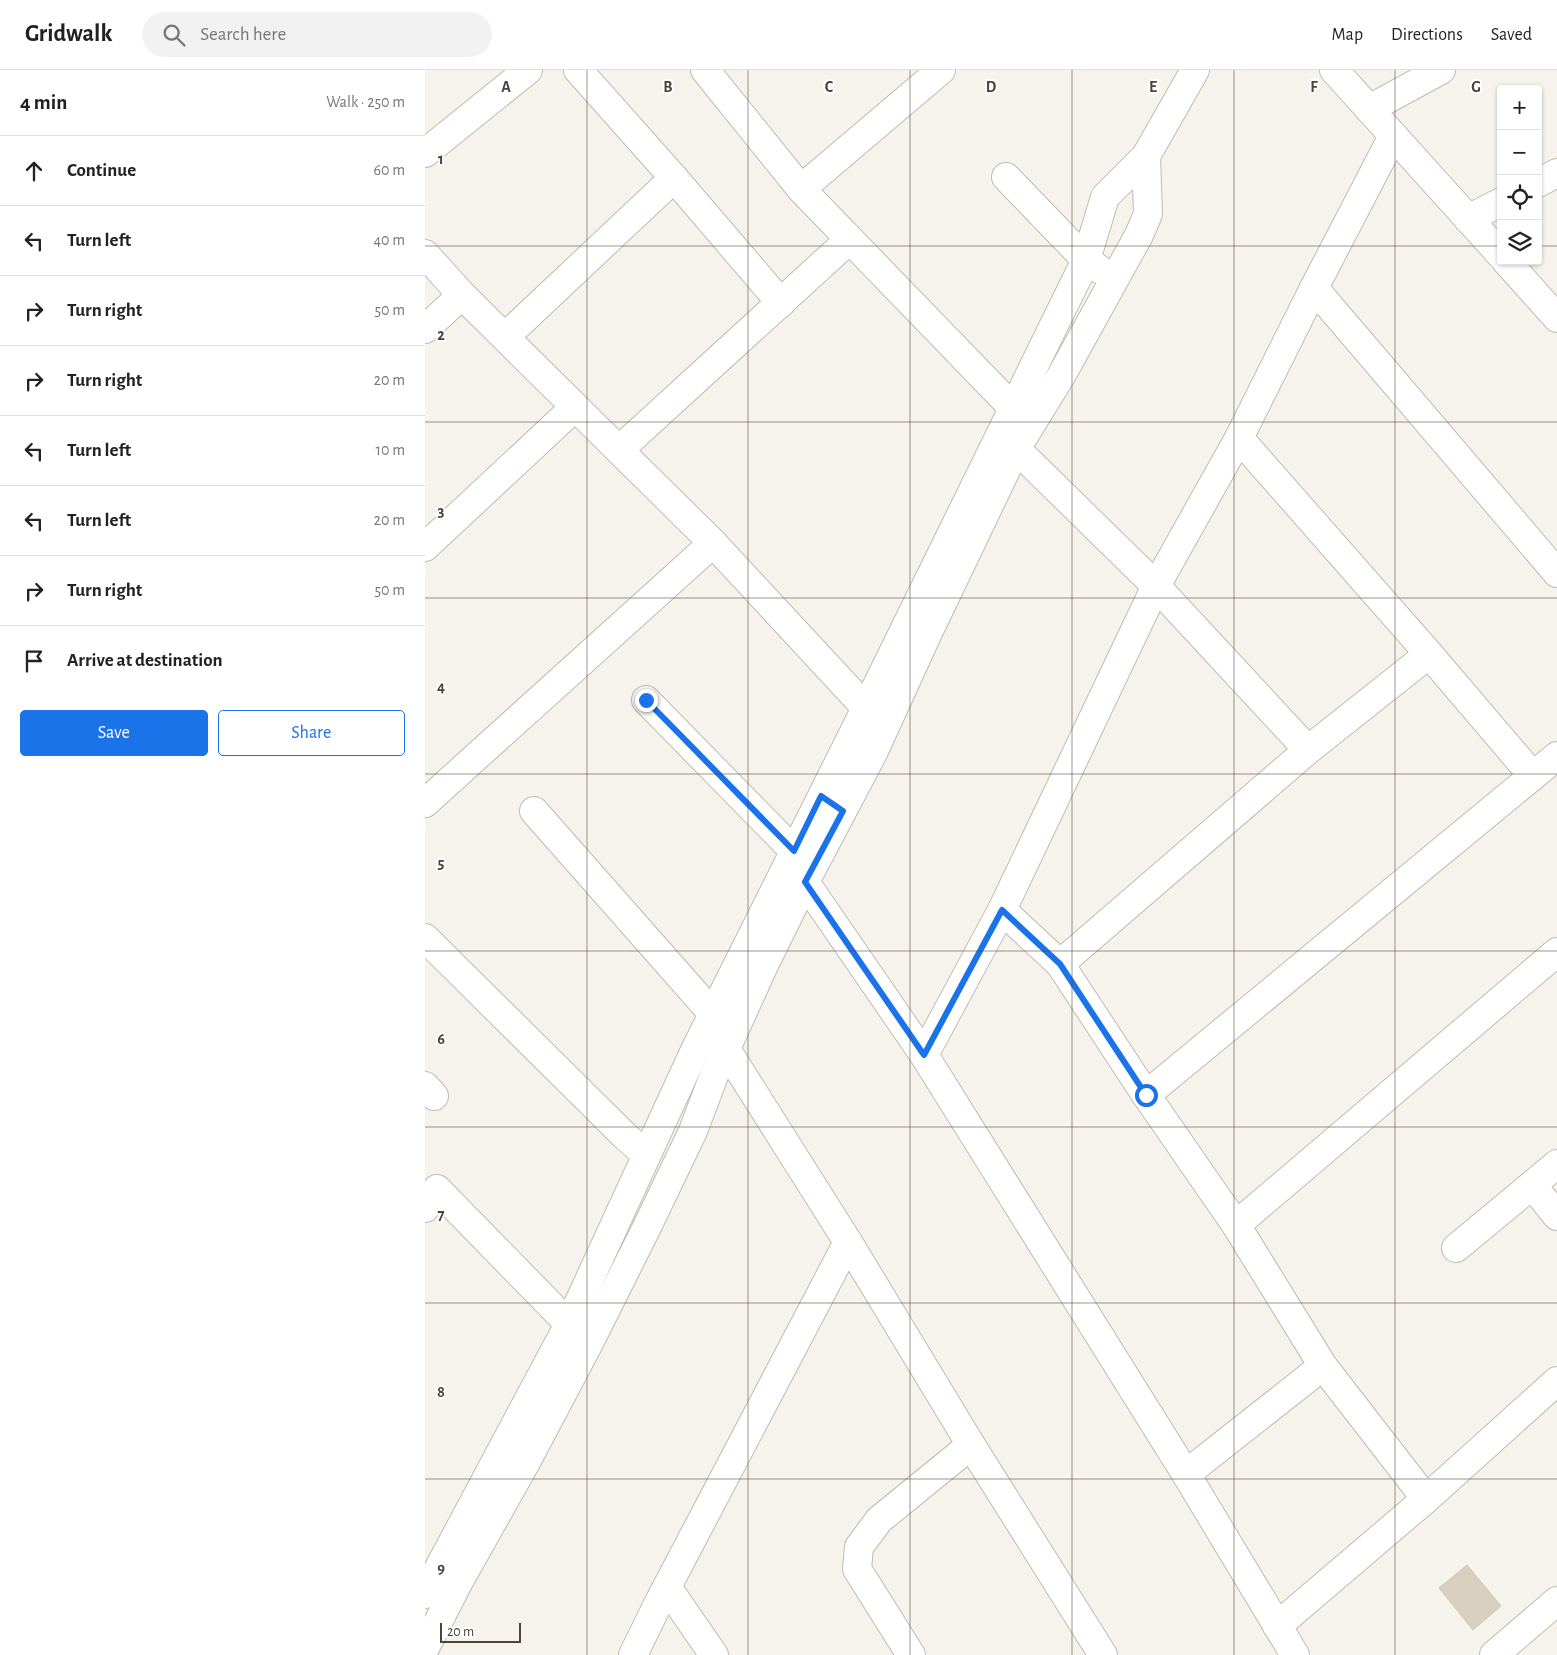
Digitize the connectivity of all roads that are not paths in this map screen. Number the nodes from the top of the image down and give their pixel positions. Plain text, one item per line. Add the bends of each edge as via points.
1 (528, 70) edge
2 (578, 70) edge
3 (705, 70) edge
4 (941, 70) edge
5 (1195, 70) edge
6 (1334, 70) edge
7 (1441, 70) edge
8 (1369, 109) junction
9 (1393, 136) junction
10 (425, 153) edge
11 (1146, 156) junction
12 (1557, 173) edge
13 (674, 178) junction
14 (1006, 178) dead end
15 (1542, 180) edge
16 (801, 189) junction
17 (1497, 204) edge
18 (1468, 219) junction
19 (849, 240) junction
20 (1497, 251) edge
21 (425, 254) edge
22 (1085, 260) junction
23 (1510, 265) edge
24 (1115, 279) junction
25 (1314, 288) junction
26 (462, 295) junction
27 (781, 303) junction
28 (1557, 318) edge
29 (425, 329) edge
30 (505, 337) junction
31 (575, 407) junction
32 (1022, 415) junction
33 (1239, 438) junction
34 (1008, 441) junction
35 (619, 450) junction
36 (713, 544) junction
37 (425, 548) edge
38 (1557, 573) edge
39 (1156, 586) junction
40 (1429, 654) junction
41 (646, 700) dead end
42 (865, 708) junction
43 (1309, 750) junction
44 (1557, 756) edge
45 (1533, 776) junction
46 (425, 803) edge
47 (832, 803) junction
48 (534, 811) dead end
49 (794, 851) junction
50 (805, 882) junction
51 (1002, 910) junction
52 (425, 938) edge
53 (1557, 952) edge
54 (1060, 964) junction
55 (713, 1014) junction
56 (726, 1049) junction
57 (924, 1055) junction
58 (1146, 1095) junction
59 (646, 1155) junction
60 (1557, 1164) edge
61 (1532, 1185) junction
62 (425, 1208) edge
63 (1557, 1216) edge
64 (1236, 1225) junction
65 (848, 1242) junction
66 (1456, 1248) dead end
67 (569, 1324) junction
68 (1323, 1366) junction
69 (1557, 1381) edge
70 (971, 1445) junction
71 (1186, 1474) junction
72 (1426, 1498) junction
73 (667, 1587) junction
74 (425, 1594) edge
75 (1557, 1601) edge
76 (1277, 1626) junction
77 (425, 1649) edge
78 (435, 1655) edge
79 (633, 1655) edge
80 (714, 1655) edge
81 (911, 1655) edge
82 (1103, 1655) edge
83 (1295, 1655) edge
84 (1494, 1655) edge

1 - 10 street
2 - 13 street
3 - 16 street
4 - 16 street
5 - 11 street
6 - 8 street
7 - 8 street
8 - 9 street
9 - 18 street
9 - 25 street
11 - 22 street via 1105,197
11 - 24 street via 1147,214
12 - 15 street
13 - 27 street
13 - 30 street
14 - 22 street
16 - 19 street
17 - 18 street
18 - 20 street
19 - 27 street
19 - 32 street
21 - 26 street
22 - 24 street
22 - 32 street
23 - 28 street
24 - 32 street via 1061,376
25 - 33 street
25 - 38 street
26 - 29 street
26 - 30 street
27 - 35 street
30 - 31 street
31 - 35 street
31 - 37 street
32 - 34 street
33 - 39 street
33 - 40 street
34 - 39 street
34 - 42 street
34 - 47 street via 873,754
35 - 36 street
36 - 42 street
36 - 46 street
39 - 43 street
39 - 51 street
40 - 43 street
40 - 45 street
41 - 49 street
42 - 47 street
43 - 54 street
44 - 45 street
45 - 58 street
47 - 49 street
47 - 50 street
48 - 55 street
49 - 55 street
50 - 56 street
50 - 57 street
51 - 54 street
51 - 57 street
52 - 59 street
53 - 64 street
54 - 58 street
55 - 59 street
56 - 65 street
56 - 77 street via 693,1131 589,1343
57 - 71 street
58 - 64 street
59 - 67 street
60 - 61 street
61 - 63 street
61 - 66 street
62 - 67 street via 437,1188
64 - 68 street
65 - 70 street
65 - 73 street
67 - 74 street
68 - 71 street
68 - 72 street
69 - 72 street
70 - 81 street via 879,1520 859,1546 857,1569
70 - 82 street
71 - 76 street
72 - 76 street
73 - 79 street
73 - 80 street
75 - 84 street
76 - 83 street
77 - 78 street

